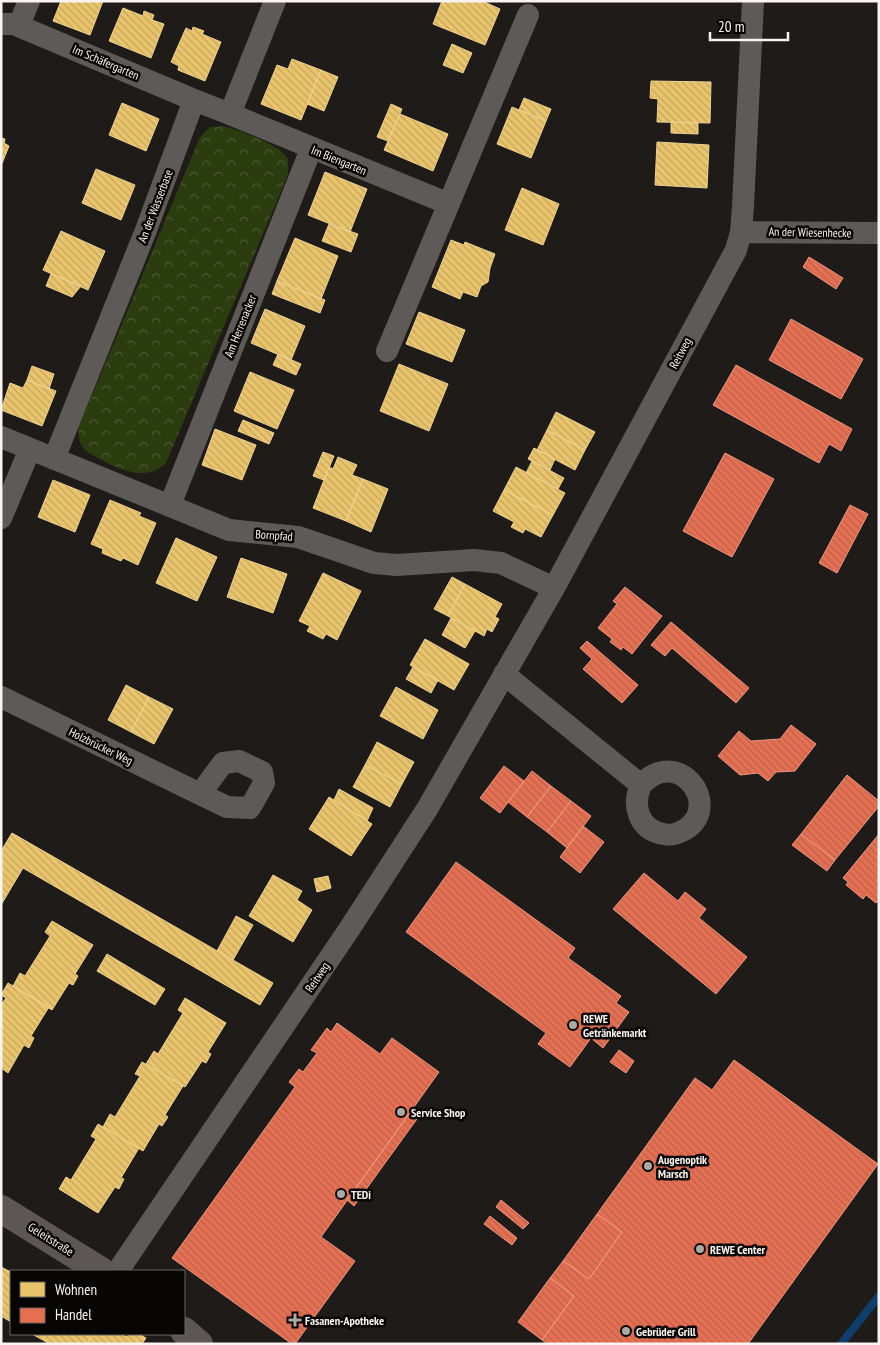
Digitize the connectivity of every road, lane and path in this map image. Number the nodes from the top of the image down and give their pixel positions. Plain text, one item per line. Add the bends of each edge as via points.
1 (29, 1) edge
2 (275, 1) edge
3 (753, 1) edge
4 (528, 15) dead end
5 (9, 23) edge
6 (194, 100) junction
7 (230, 114) junction
8 (311, 149) junction
9 (449, 204) junction
10 (742, 232) junction
11 (879, 233) edge
12 (387, 351) dead end
13 (1, 437) edge
14 (30, 449) junction
15 (54, 459) junction
16 (170, 505) junction
17 (1, 518) edge
18 (554, 588) junction
19 (504, 674) junction
20 (1, 698) edge
21 (641, 784) dead end
22 (200, 794) dead end
23 (1, 1208) edge
24 (98, 1270) edge
25 (119, 1270) edge
26 (185, 1332) edge
27 (199, 1344) edge

1 - 5 street, Im Schäfergarten
2 - 7 street
3 - 10 street, Reitweg
4 - 9 street
5 - 6 street, Im Schäfergarten
6 - 7 street
6 - 15 street, An der Wasserbase via 146,230
7 - 8 street, Im Biengarten
8 - 9 street, Im Biengarten
8 - 16 street, Am Herrenacker
9 - 12 street
10 - 11 street, An der Wiesenhecke
10 - 18 street, Reitweg via 736,250
13 - 14 street, Bornpfad
14 - 15 street, Bornpfad
14 - 17 street
15 - 16 street, Bornpfad
16 - 18 street, Bornpfad via 229,530 298,537 374,563 397,565 487,560 501,563
18 - 19 street, Reitweg
19 - 21 street
19 - 25 street, Reitweg via 427,808 350,928
20 - 22 street, Holzbrücker Weg
23 - 24 main road, Geleitstraße
26 - 27 main road

